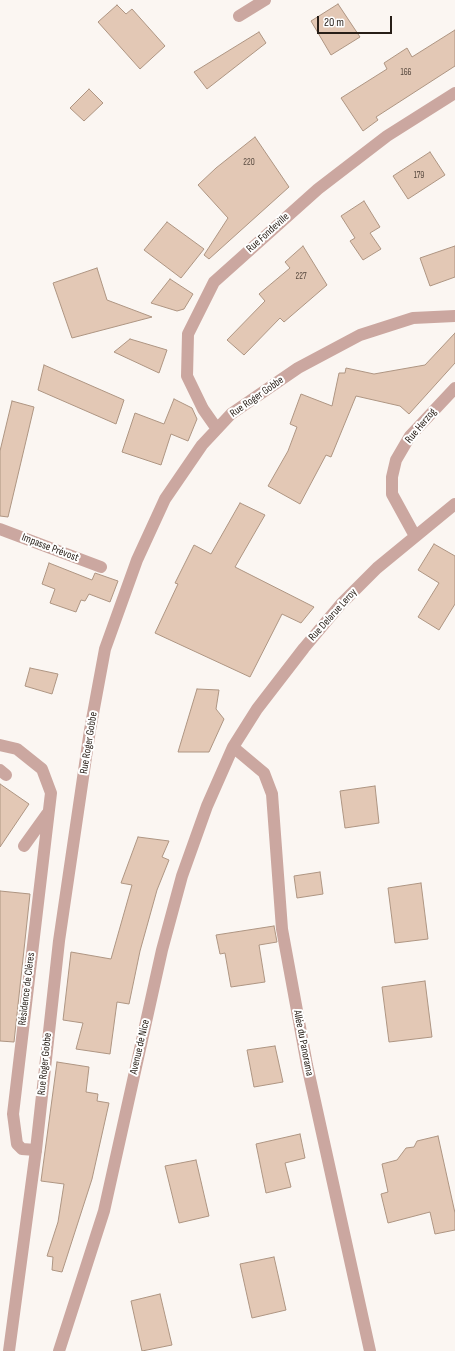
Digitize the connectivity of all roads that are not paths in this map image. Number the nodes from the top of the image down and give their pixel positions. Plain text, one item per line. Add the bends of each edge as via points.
1 (265, 0) edge
2 (239, 16) dead end
3 (455, 93) edge
4 (455, 316) edge
5 (455, 388) edge
6 (217, 428) junction
7 (455, 504) edge
8 (0, 529) edge
9 (415, 536) junction
10 (101, 567) dead end
11 (0, 745) edge
12 (233, 747) junction
13 (48, 814) junction
14 (24, 846) dead end
15 (36, 1150) junction
16 (9, 1351) edge
17 (59, 1351) edge
18 (370, 1351) edge

1 - 2 street
3 - 6 street, Rue Fondeville via 387,136 318,189 214,282 188,334 187,376 203,409
4 - 6 street, Rue Roger Gobbe via 413,318 360,335 298,368 231,414
5 - 9 street, Rue Herzog via 410,436 396,460 392,494
6 - 15 street, Rue Roger Gobbe via 202,445 165,499 137,560 105,649 90,730 59,941
7 - 9 street, Rue Delarue Leroy
8 - 10 street, Impasse Prévost
9 - 12 street, Rue Delarue Leroy via 377,568 341,604 257,709
11 - 13 street, Résidence de Clères via 17,748 42,769 51,793
12 - 17 street, Avenue de Nice via 207,806 182,876 162,950 104,1211
12 - 18 street, Allée du Panorama via 264,773 272,794 282,929 307,1065
13 - 14 street, Résidence de Clères
13 - 15 street, Résidence de Clères via 13,1114 17,1144 22,1149
15 - 16 street, Rue Roger Gobbe

